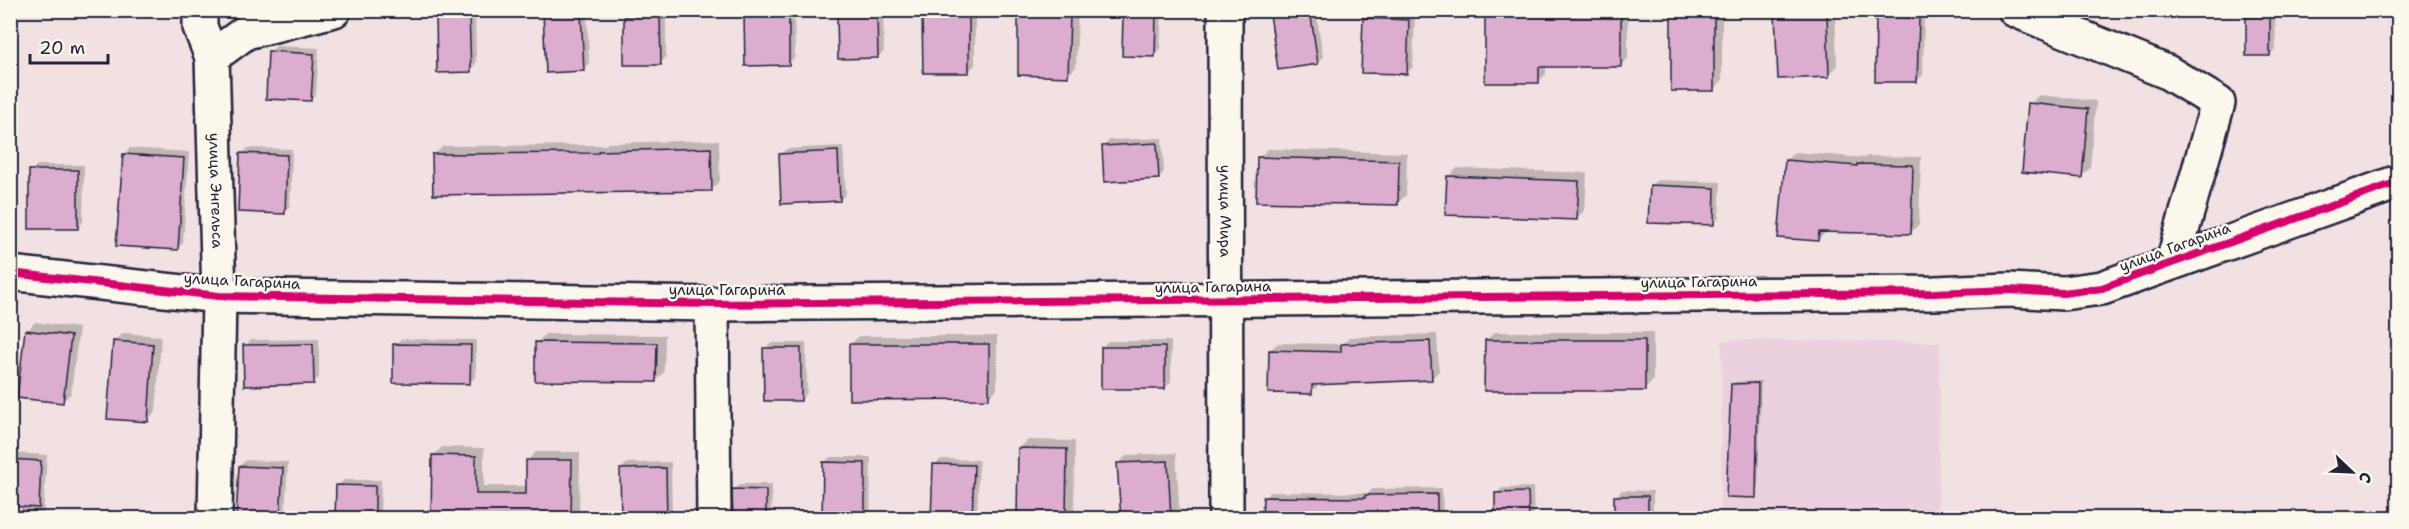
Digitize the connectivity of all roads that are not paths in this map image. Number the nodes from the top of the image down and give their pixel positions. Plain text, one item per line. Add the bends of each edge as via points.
1 (200, 10) edge
2 (334, 10) edge
3 (1225, 10) edge
4 (2015, 10) edge
5 (212, 57) junction
6 (2398, 182) edge
7 (2173, 262) junction
8 (10, 273) edge
9 (219, 296) junction
10 (1225, 300) junction
11 (712, 304) junction
12 (215, 519) edge
13 (714, 519) edge
14 (1226, 519) edge

1 - 5 street, улица Энгельса via 200,27
2 - 5 street via 246,32
3 - 10 street, улица Мира
4 - 7 street via 2167,72 2217,103
5 - 9 street, улица Энгельса
6 - 7 street, улица Гагарина
7 - 10 street, улица Гагарина via 2102,288 2063,292
8 - 9 street, улица Гагарина
9 - 11 street, улица Гагарина
9 - 12 street, улица Энгельса
10 - 11 street, улица Гагарина
10 - 14 street, улица Мира
11 - 13 street

